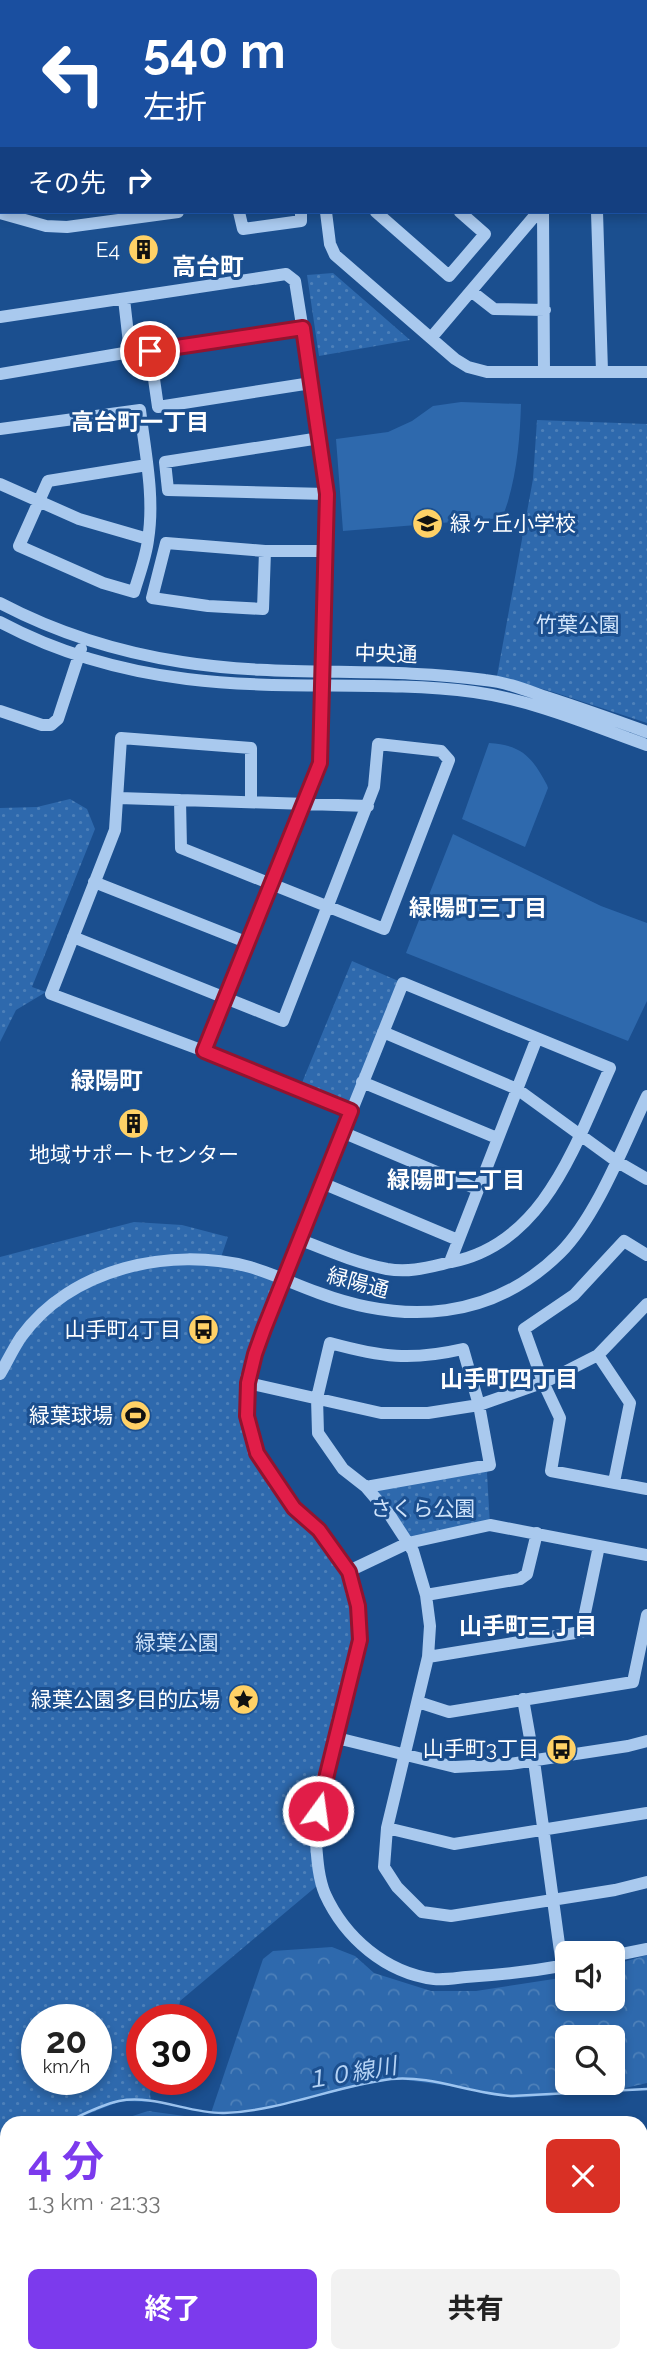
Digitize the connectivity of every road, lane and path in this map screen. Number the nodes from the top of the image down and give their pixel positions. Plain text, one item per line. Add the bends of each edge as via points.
1 (4, 214) edge
2 (163, 214) edge
3 (239, 214) edge
4 (301, 214) edge
5 (326, 214) edge
6 (378, 214) edge
7 (462, 214) edge
8 (536, 214) edge
9 (543, 214) edge
10 (597, 214) edge
11 (471, 291) junction
12 (124, 299) junction
13 (545, 310) junction
14 (0, 317) edge
15 (303, 328) junction
16 (431, 338) junction
17 (602, 371) junction
18 (544, 372) junction
19 (647, 372) edge
20 (0, 374) edge
21 (311, 383) junction
22 (0, 429) edge
23 (320, 438) junction
24 (147, 465) junction
25 (0, 484) edge
26 (327, 494) junction
27 (38, 501) junction
28 (148, 539) junction
29 (265, 551) junction
30 (326, 551) junction
31 (0, 603) edge
32 (0, 622) edge
33 (84, 639) junction
34 (79, 656) junction
35 (322, 678) junction
36 (0, 711) edge
37 (647, 732) edge
38 (647, 745) edge
39 (119, 798) junction
40 (180, 800) junction
41 (251, 801) junction
42 (305, 803) junction
43 (368, 806) junction
44 (94, 882) junction
45 (271, 885) junction
46 (327, 907) junction
47 (72, 937) junction
48 (246, 943) junction
49 (225, 998) junction
50 (383, 1032) junction
51 (537, 1038) junction
52 (204, 1051) junction
53 (362, 1082) junction
54 (517, 1089) junction
55 (647, 1097) edge
56 (351, 1111) junction
57 (342, 1132) junction
58 (579, 1135) junction
59 (497, 1138) junction
60 (616, 1161) junction
61 (647, 1179) edge
62 (322, 1183) junction
63 (477, 1189) junction
64 (300, 1240) junction
65 (458, 1240) junction
66 (647, 1255) edge
67 (450, 1262) junction
68 (284, 1279) junction
69 (647, 1304) edge
70 (598, 1355) junction
71 (0, 1374) edge
72 (543, 1382) junction
73 (248, 1383) junction
74 (317, 1398) junction
75 (479, 1405) junction
76 (614, 1482) junction
77 (366, 1488) junction
78 (647, 1489) edge
79 (537, 1533) junction
80 (408, 1543) junction
81 (599, 1546) junction
82 (647, 1555) edge
83 (349, 1572) junction
84 (426, 1595) junction
85 (647, 1615) edge
86 (428, 1657) junction
87 (523, 1699) junction
88 (418, 1702) junction
89 (337, 1738) junction
90 (647, 1741) edge
91 (404, 1754) junction
92 (534, 1761) junction
93 (647, 1813) edge
94 (387, 1828) junction
95 (542, 1830) junction
96 (647, 1882) edge
97 (553, 1900) junction
98 (560, 1941) edge
99 (647, 1949) edge
100 (625, 1953) edge
101 (555, 1967) edge

1 - 2 street via 67,227
3 - 4 street via 243,229 302,221
5 - 16 street via 335,255
6 - 7 street via 449,276 485,234
8 - 11 street
9 - 13 street
10 - 17 street
11 - 13 street via 494,309
11 - 16 street
12 - 14 street
12 - 15 street via 286,274 295,281
12 - 20 street via 130,352
13 - 18 street
15 - 21 street
15 - 21 street via 150,351 154,384 158,407
16 - 18 street via 468,367 487,372
17 - 18 street
17 - 19 street
21 - 23 street
22 - 24 street via 140,410
23 - 26 street
23 - 26 street via 165,463 168,490
24 - 27 street via 48,481
24 - 28 street
25 - 27 street
26 - 30 street
27 - 28 street via 79,519
27 - 28 street via 19,546 103,583 134,592
29 - 29 street via 166,543 152,598 263,609
29 - 30 street
30 - 35 street
31 - 33 street, 中央通
32 - 34 street, 中央通
33 - 34 street
33 - 35 street, 中央通 via 184,663
34 - 35 street, 中央通 via 188,679
34 - 36 street via 58,719 51,725
35 - 37 street, 中央通 via 412,673 486,680
35 - 38 street, 中央通 via 475,692 523,703
35 - 42 street via 320,763
39 - 40 street
39 - 41 street via 121,738 251,748
39 - 44 street via 115,830
40 - 41 street
40 - 45 street via 181,848
41 - 42 street
42 - 43 street
42 - 45 street
43 - 46 street
43 - 46 street via 378,744 441,751 449,760 384,929
44 - 47 street
44 - 48 street
45 - 46 street
45 - 48 street
46 - 49 street via 283,1021
47 - 49 street
47 - 52 street via 51,993
48 - 49 street
49 - 52 street
50 - 51 street via 403,983
50 - 53 street
50 - 54 street
51 - 54 street
51 - 58 street via 610,1068
52 - 56 street
53 - 56 street
53 - 59 street
54 - 58 street
54 - 59 street
55 - 60 street, 緑陽通
56 - 57 street
57 - 62 street
57 - 63 street
58 - 60 street
58 - 67 street via 549,1194 528,1220 489,1250
59 - 63 street
60 - 61 street
60 - 68 street, 緑陽通 via 585,1222 559,1253 529,1278 487,1301 440,1312 392,1312
62 - 64 street
62 - 65 street
63 - 65 street
64 - 67 street via 390,1269 420,1270
64 - 68 street
65 - 67 street
66 - 72 street via 624,1241 575,1295 524,1329
68 - 71 street, 緑陽通 via 204,1259 164,1259 112,1272 79,1286 47,1308 21,1337
68 - 73 street
69 - 70 street
70 - 72 street
70 - 76 street via 631,1403
72 - 75 street
72 - 76 street via 560,1418 551,1471
73 - 74 street
73 - 83 street via 247,1416 257,1453 294,1508 319,1530
74 - 75 street via 381,1413 428,1413
74 - 75 street via 330,1343 391,1357 416,1358 463,1349
74 - 77 street via 318,1433 343,1469
75 - 77 street via 490,1465
76 - 78 street
77 - 80 street
79 - 80 street via 490,1525
79 - 81 street
79 - 84 street via 527,1574 520,1579
80 - 83 street
80 - 84 street via 419,1564
81 - 82 street
81 - 86 street via 581,1632
83 - 89 street via 360,1640
84 - 86 street
85 - 87 street via 633,1682
86 - 88 street
87 - 88 street via 449,1712
87 - 92 street
88 - 91 street
89 - 91 street
89 - 101 street via 315,1831 317,1862 325,1893 343,1924 368,1952 388,1964 435,1979
90 - 92 street
91 - 92 street via 455,1767
91 - 94 street
92 - 95 street
93 - 95 street
94 - 95 street via 454,1844
94 - 97 street via 384,1867 422,1912 452,1916
95 - 97 street
96 - 97 street
97 - 98 street
99 - 100 street

